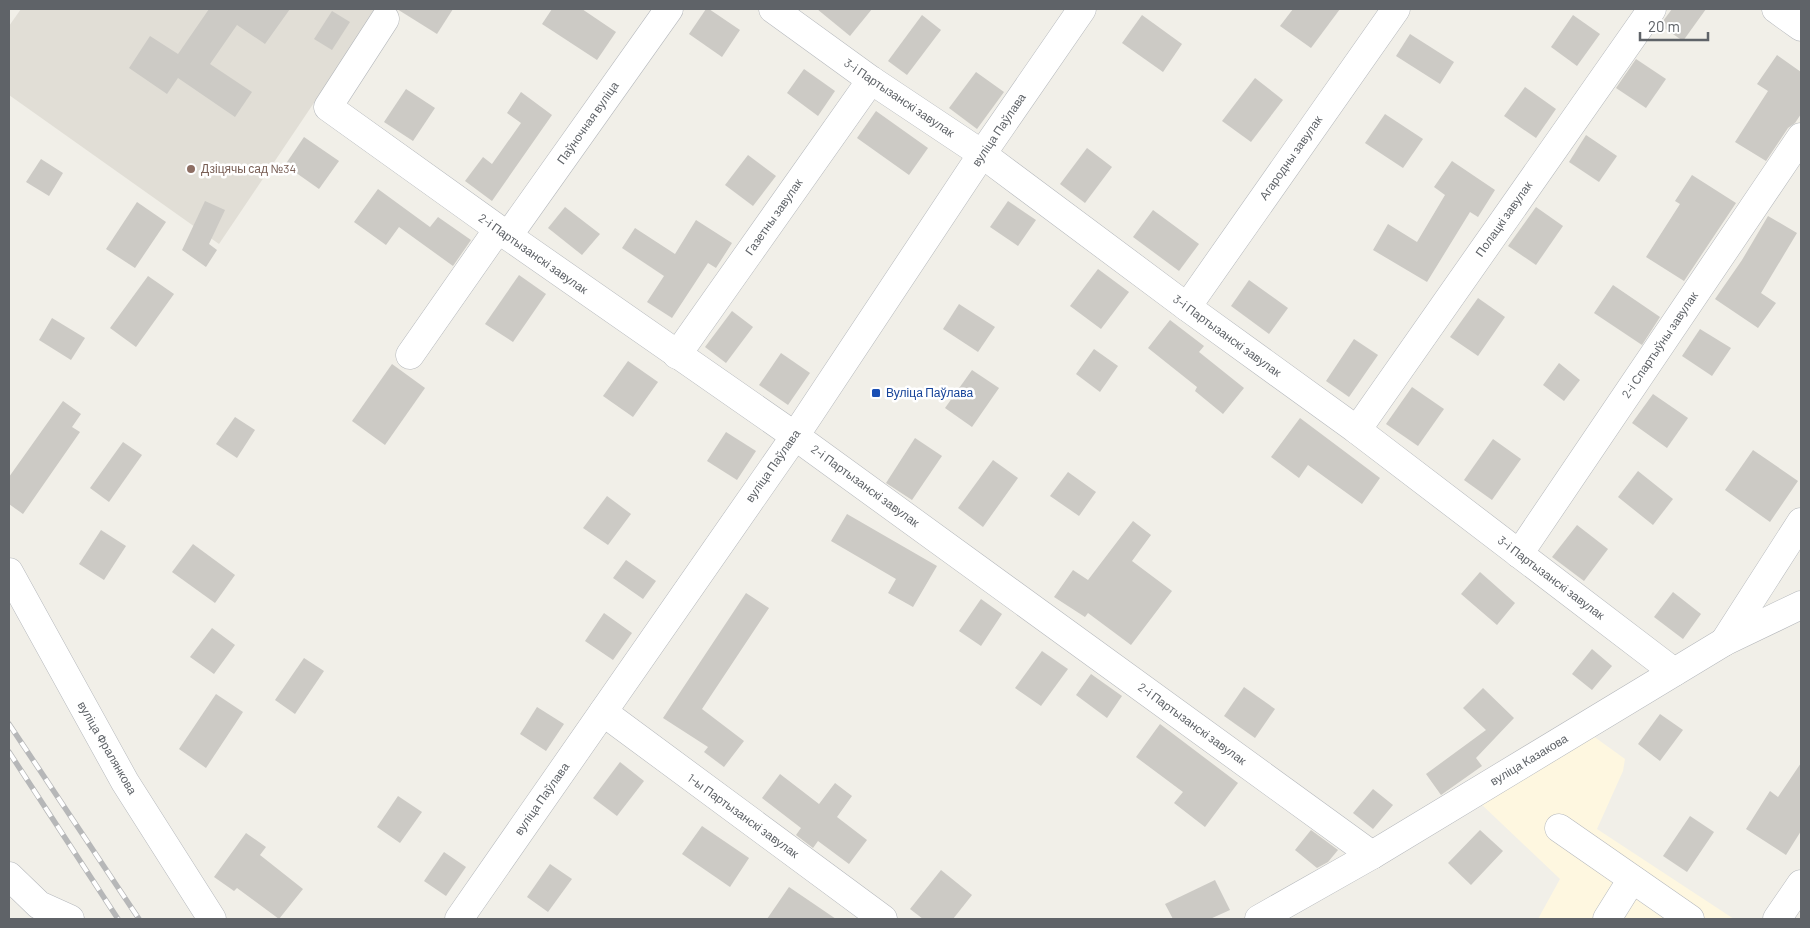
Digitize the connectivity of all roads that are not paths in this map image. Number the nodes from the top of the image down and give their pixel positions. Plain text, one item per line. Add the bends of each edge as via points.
1 (669, 9) edge
2 (773, 9) edge
3 (1082, 9) edge
4 (1396, 9) edge
5 (1652, 9) edge
6 (1776, 9) edge
7 (385, 20) dead end
8 (1801, 27) edge
9 (871, 80) junction
10 (1801, 137) edge
11 (982, 154) junction
12 (503, 233) junction
13 (1186, 307) junction
14 (410, 355) dead end
15 (677, 355) junction
16 (1357, 430) junction
17 (795, 436) junction
18 (1801, 522) edge
19 (1519, 554) junction
20 (9, 572) edge
21 (1801, 605) edge
22 (1724, 642) junction
23 (1674, 672) junction
24 (603, 712) junction
25 (1559, 828) dead end
26 (1372, 855) junction
27 (9, 876) edge
28 (1632, 879) junction
29 (1801, 884) edge
30 (70, 919) edge
31 (212, 919) edge
32 (458, 919) edge
33 (883, 919) edge
34 (1259, 919) edge
35 (1607, 919) edge
36 (1690, 919) edge
37 (1777, 919) edge

1 - 12 street, Паўночная вуліца
2 - 9 street, 3-і Партызанскі завулак
3 - 11 street, вуліца Паўлава
4 - 13 street, Агародны завулак
5 - 16 street, Полацкі завулак
6 - 8 street
7 - 12 street, 2-і Партызанскі завулак via 328,107
9 - 11 street, 3-і Партызанскі завулак
9 - 15 street, Газетны завулак
10 - 19 street, 2-і Спартыўны завулак
11 - 13 street, 3-і Партызанскі завулак
11 - 17 street, вуліца Паўлава
12 - 14 street, Паўночная вуліца
12 - 15 street, 2-і Партызанскі завулак
13 - 16 street, 3-і Партызанскі завулак
15 - 17 street, 2-і Партызанскі завулак
16 - 19 street, 3-і Партызанскі завулак
17 - 24 street, вуліца Паўлава
17 - 26 street, 2-і Партызанскі завулак
18 - 22 street
19 - 23 street, 3-і Партызанскі завулак
20 - 31 street, вуліца Фралянкова via 125,782
21 - 22 street, вуліца Казакова
22 - 23 street, вуліца Казакова
23 - 26 street, вуліца Казакова
24 - 32 street, вуліца Паўлава
24 - 33 street, 1-ы Партызанскі завулак
25 - 28 street
26 - 34 street, вуліца Казакова
27 - 30 street via 39,905
28 - 35 street
28 - 36 street
29 - 37 street

